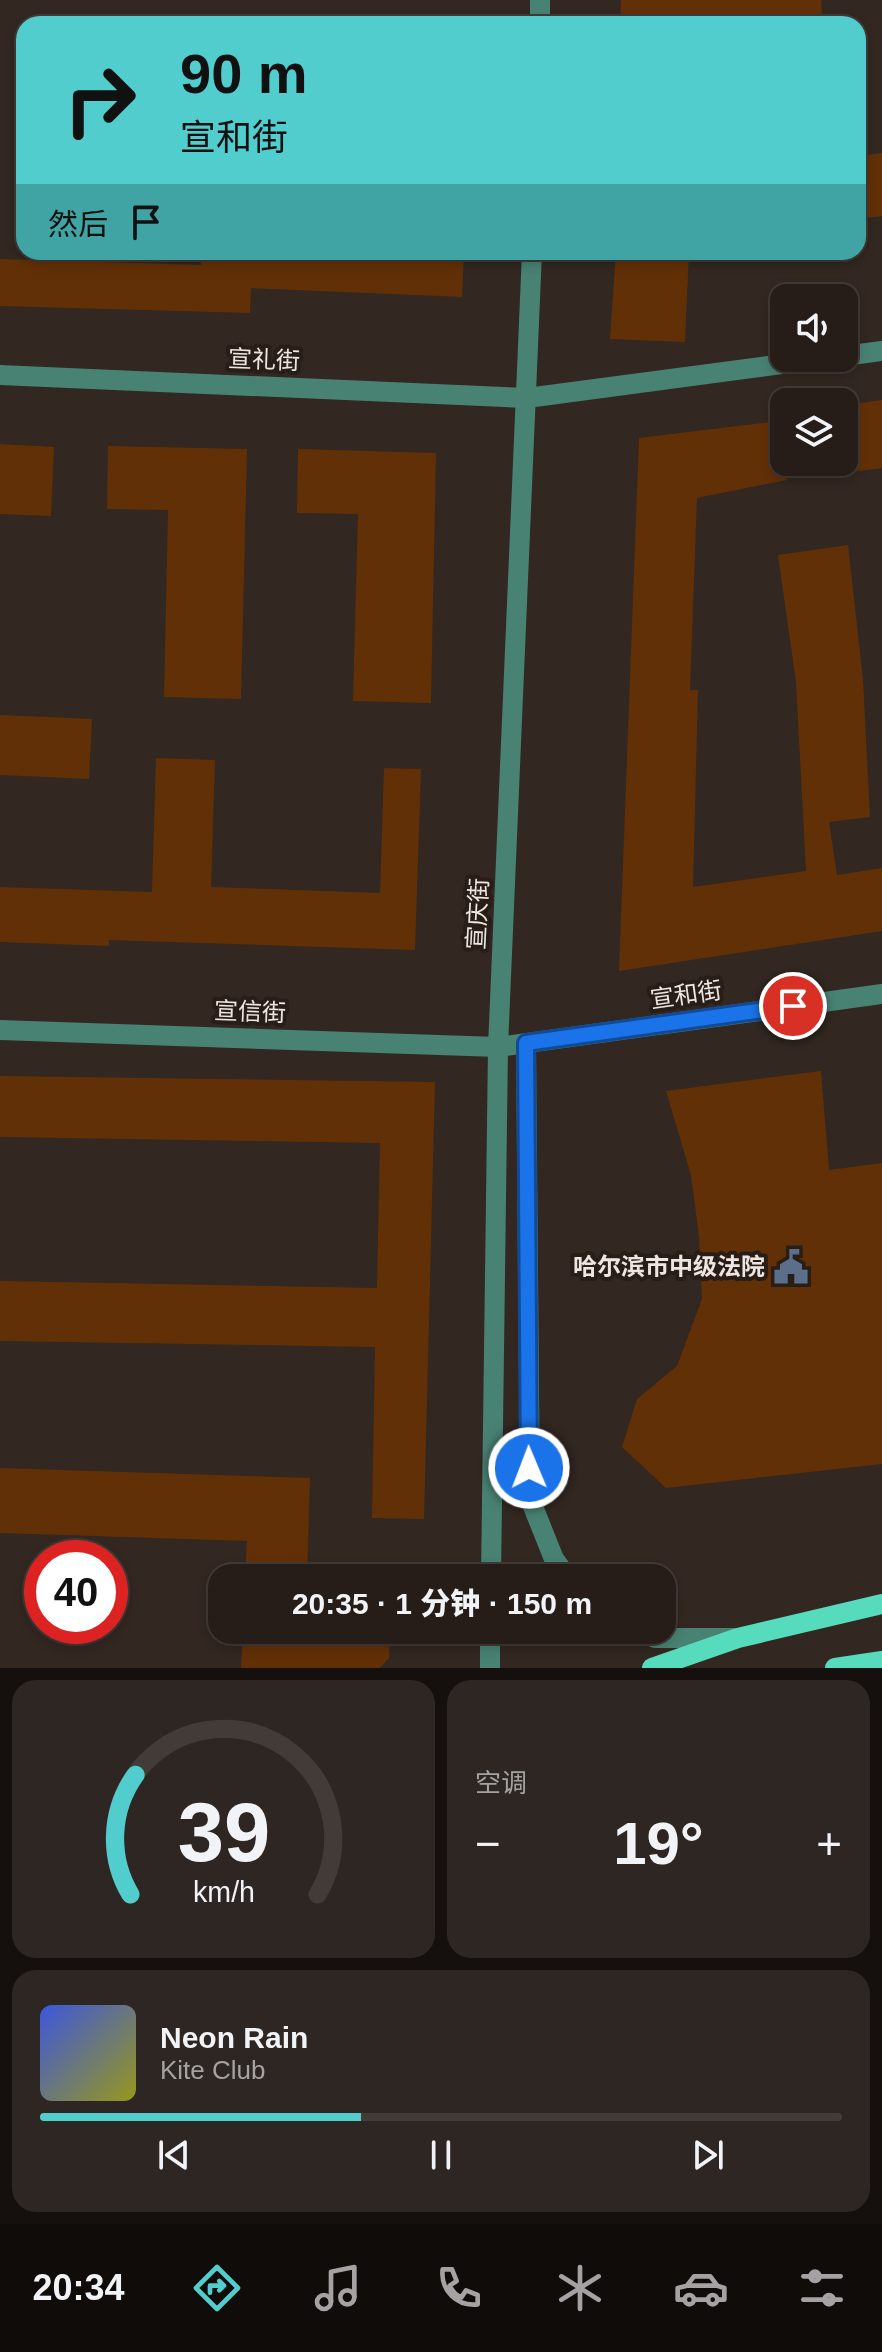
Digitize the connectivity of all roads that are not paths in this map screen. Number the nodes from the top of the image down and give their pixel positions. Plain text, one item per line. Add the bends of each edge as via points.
1 (532, 260) edge
2 (882, 351) edge
3 (858, 354) edge
4 (770, 366) edge
5 (0, 375) edge
6 (527, 398) junction
7 (882, 994) edge
8 (0, 1030) edge
9 (526, 1043) junction
10 (498, 1047) junction
11 (491, 1564) edge
12 (558, 1564) edge
13 (882, 1604) edge
14 (676, 1638) edge
15 (738, 1638) junction
16 (490, 1644) edge
17 (882, 1661) edge
18 (490, 1668) edge
19 (652, 1668) edge
20 (835, 1668) edge

1 - 6 street, 宣庆街
2 - 3 street
4 - 6 street, 宣礼街
5 - 6 street, 宣礼街
6 - 10 street, 宣庆街
7 - 9 street, 宣和街
8 - 10 street, 宣信街
9 - 10 street, 宣和街
9 - 12 street via 530,1499
10 - 11 street, 宣庆街
13 - 15 main road
14 - 15 street
15 - 19 main road
16 - 18 street
17 - 20 main road

